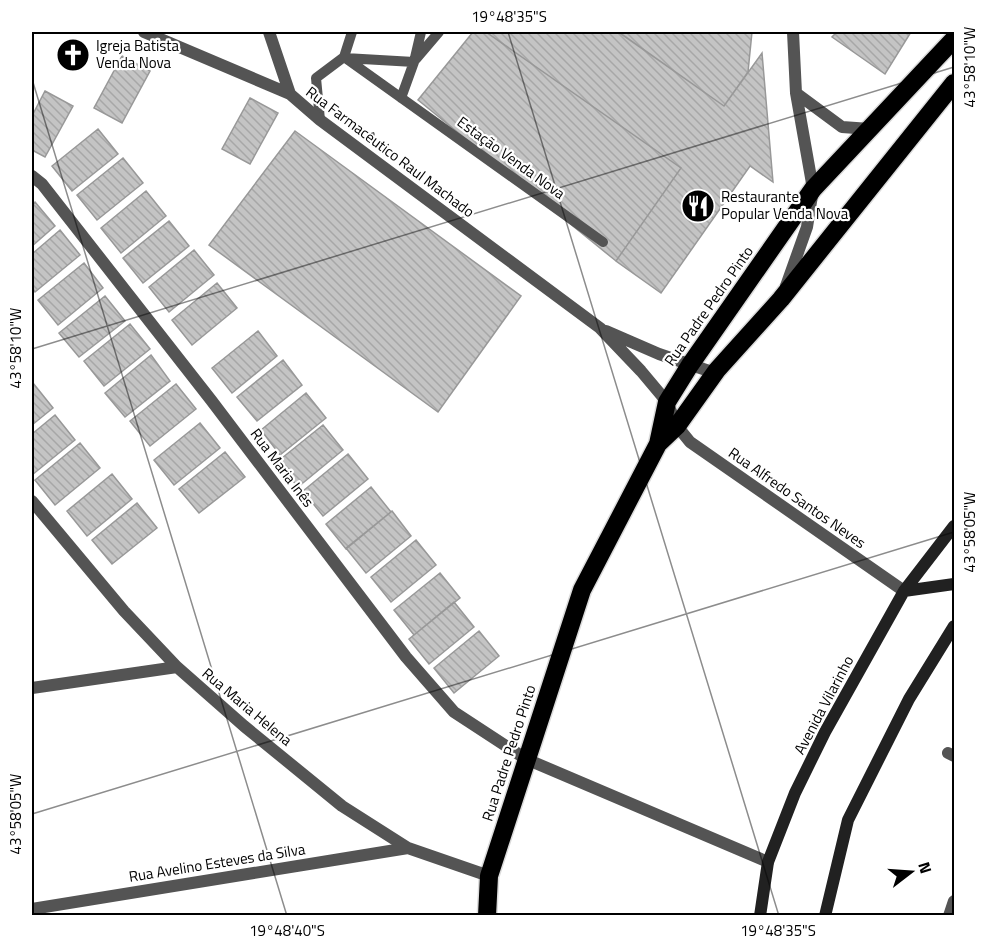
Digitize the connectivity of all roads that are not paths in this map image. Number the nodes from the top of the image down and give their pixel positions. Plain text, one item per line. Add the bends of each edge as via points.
1 (144, 32) edge
2 (269, 32) edge
3 (352, 32) edge
4 (421, 32) edge
5 (439, 32) edge
6 (793, 32) edge
7 (954, 39) edge
8 (345, 57) junction
9 (414, 62) junction
10 (954, 83) edge
11 (796, 93) junction
12 (290, 94) junction
13 (401, 98) junction
14 (320, 120) junction
15 (870, 129) junction
16 (32, 176) edge
17 (813, 189) junction
18 (603, 242) dead end
19 (781, 299) junction
20 (600, 328) junction
21 (690, 364) junction
22 (715, 373) junction
23 (667, 402) junction
24 (677, 426) junction
25 (658, 444) junction
26 (32, 501) edge
27 (954, 526) edge
28 (954, 584) edge
29 (904, 591) junction
30 (954, 626) edge
31 (177, 667) junction
32 (32, 688) edge
33 (526, 759) junction
34 (408, 848) junction
35 (768, 862) junction
36 (489, 876) junction
37 (954, 901) edge
38 (32, 909) edge
39 (487, 915) edge
40 (760, 915) edge
41 (825, 915) edge
42 (949, 915) edge

1 - 12 street, Rua Farmacêutico Raul Machado
2 - 12 street
3 - 8 lane
4 - 9 lane
5 - 9 lane
6 - 11 street
7 - 15 highway, Rua Padre Pedro Pinto
8 - 9 lane
8 - 13 lane, Estação Venda Nova
8 - 14 lane via 316,78
9 - 13 lane
10 - 19 highway, Rua Padre Pedro Pinto
11 - 15 street via 842,127
11 - 17 street
12 - 14 street, Rua Farmacêutico Raul Machado
13 - 18 lane, Estação Venda Nova
14 - 20 street, Rua Farmacêutico Raul Machado
15 - 17 highway, Rua Padre Pedro Pinto
16 - 33 street, Rua Maria Inês via 196,381 406,657 454,712
17 - 19 street via 807,227
17 - 21 highway, Rua Padre Pedro Pinto
19 - 22 highway, Rua Padre Pedro Pinto
20 - 21 street, Rua Farmacêutico Raul Machado
20 - 23 street, Rua Farmacêutico Raul Machado
21 - 22 street, Rua Farmacêutico Raul Machado
21 - 23 highway, Rua Padre Pedro Pinto
22 - 24 highway, Rua Padre Pedro Pinto
23 - 24 street, Rua Farmacêutico Raul Machado
23 - 25 highway, Rua Padre Pedro Pinto
24 - 25 highway, Rua Padre Pedro Pinto
24 - 29 street, Rua Alfredo Santos Neves via 690,442
25 - 33 highway, Rua Padre Pedro Pinto via 582,590
26 - 31 street, Rua Maria Helena via 124,611
27 - 29 main road, Avenida Vilarinho
28 - 29 main road
29 - 35 main road, Avenida Vilarinho via 825,732
30 - 41 main road via 909,699 848,820
31 - 32 street
31 - 34 street, Rua Maria Helena via 342,806
33 - 35 street, Rua Maria Inês
33 - 36 highway, Rua Padre Pedro Pinto
34 - 36 street, Rua Maria Helena
34 - 38 street, Rua Avelino Esteves da Silva
35 - 40 main road, Avenida Vilarinho
36 - 39 highway, Rua Padre Pedro Pinto
37 - 42 street

